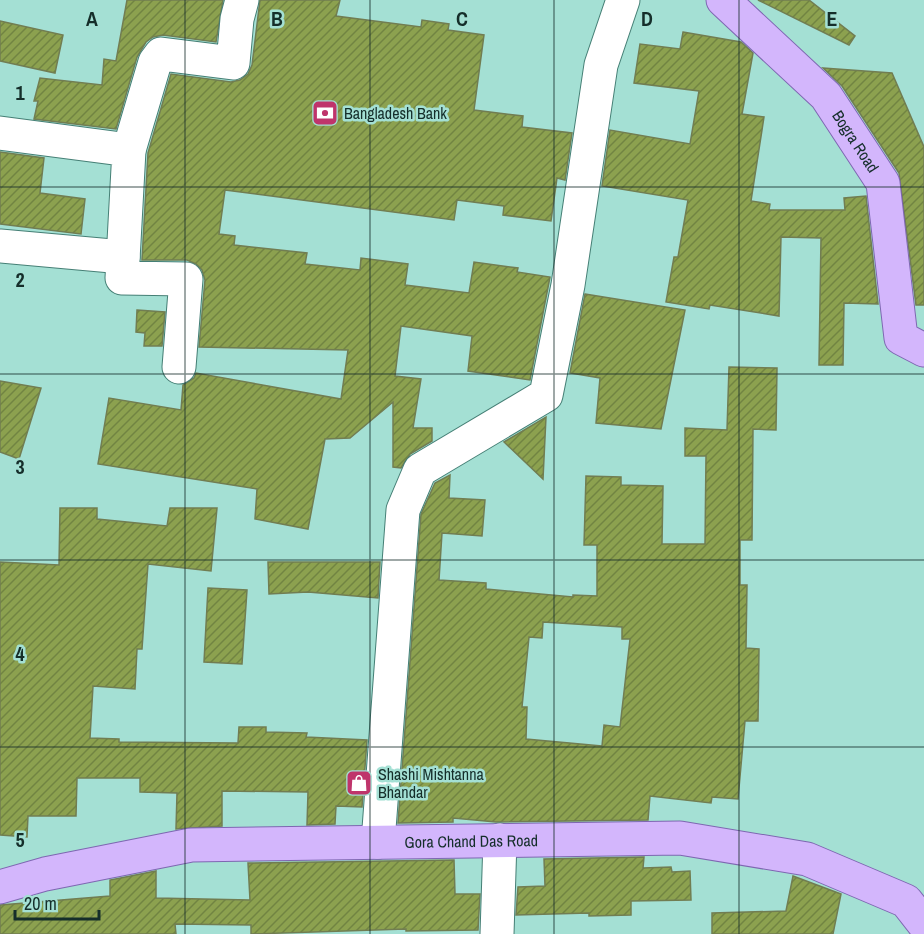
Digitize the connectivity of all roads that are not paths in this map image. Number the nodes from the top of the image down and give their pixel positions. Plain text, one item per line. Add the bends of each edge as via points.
1 (242, 0) edge
2 (623, 0) edge
3 (723, 0) edge
4 (0, 133) edge
5 (129, 150) junction
6 (0, 246) edge
7 (123, 257) junction
8 (924, 350) edge
9 (179, 367) dead end
10 (500, 840) junction
11 (378, 842) junction
12 (0, 887) edge
13 (918, 909) edge
14 (497, 934) edge

1 - 5 street via 233,63 161,54 155,62
2 - 11 street via 601,65 568,285 546,395 420,470 404,510
3 - 8 main road, Bogra Road via 826,96 883,183 902,338
4 - 5 street
5 - 7 street
6 - 7 street
7 - 9 street via 122,278 186,279
10 - 11 main road, Gora Chand Das Road
10 - 13 main road, Gora Chand Das Road via 680,838 807,859
10 - 14 street
11 - 12 main road, Gora Chand Das Road via 191,845 45,874

